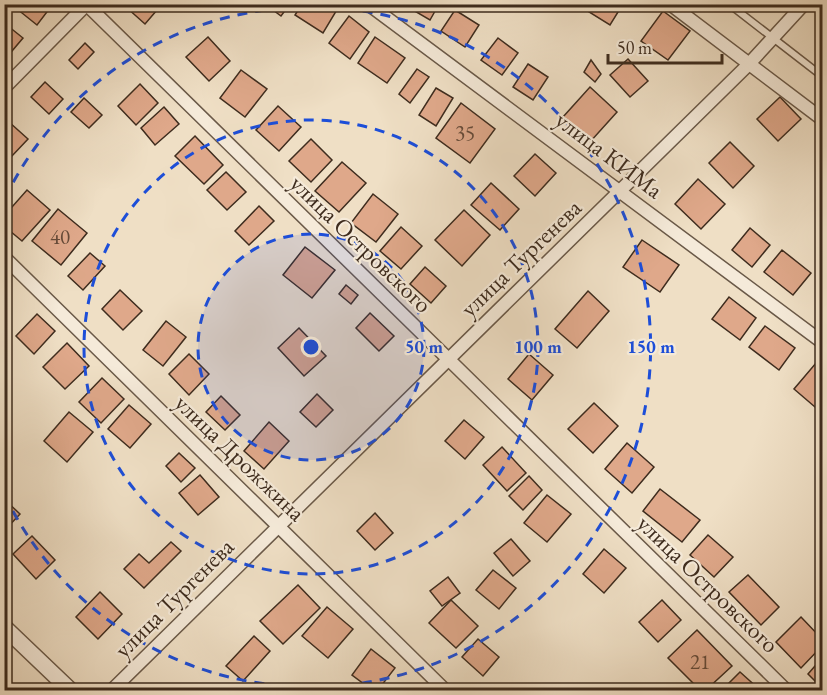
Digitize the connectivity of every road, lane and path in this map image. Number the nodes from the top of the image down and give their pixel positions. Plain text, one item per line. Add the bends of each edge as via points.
1 (368, 4) edge
2 (669, 4) edge
3 (729, 4) edge
4 (804, 4) edge
5 (86, 5) edge
6 (773, 39) junction
7 (748, 65) junction
8 (822, 76) edge
9 (4, 88) edge
10 (822, 118) edge
11 (621, 190) junction
12 (4, 257) edge
13 (822, 342) edge
14 (447, 358) junction
15 (278, 524) junction
16 (4, 627) edge
17 (70, 690) edge
18 (112, 690) edge
19 (445, 690) edge
20 (786, 690) edge

1 - 11 street, улица КИМа
2 - 7 street
3 - 6 lane
4 - 6 street, улица Тургенева
5 - 9 street
5 - 14 street, улица Островского
6 - 7 street, улица Тургенева
6 - 8 lane
7 - 10 street
7 - 11 street, улица Тургенева
11 - 13 street, улица КИМа
11 - 14 street, улица Тургенева
12 - 15 street, улица Дрожжина
14 - 15 street, улица Тургенева
14 - 20 street, улица Островского
15 - 18 street, улица Тургенева
15 - 19 street, улица Дрожжина
16 - 17 street

